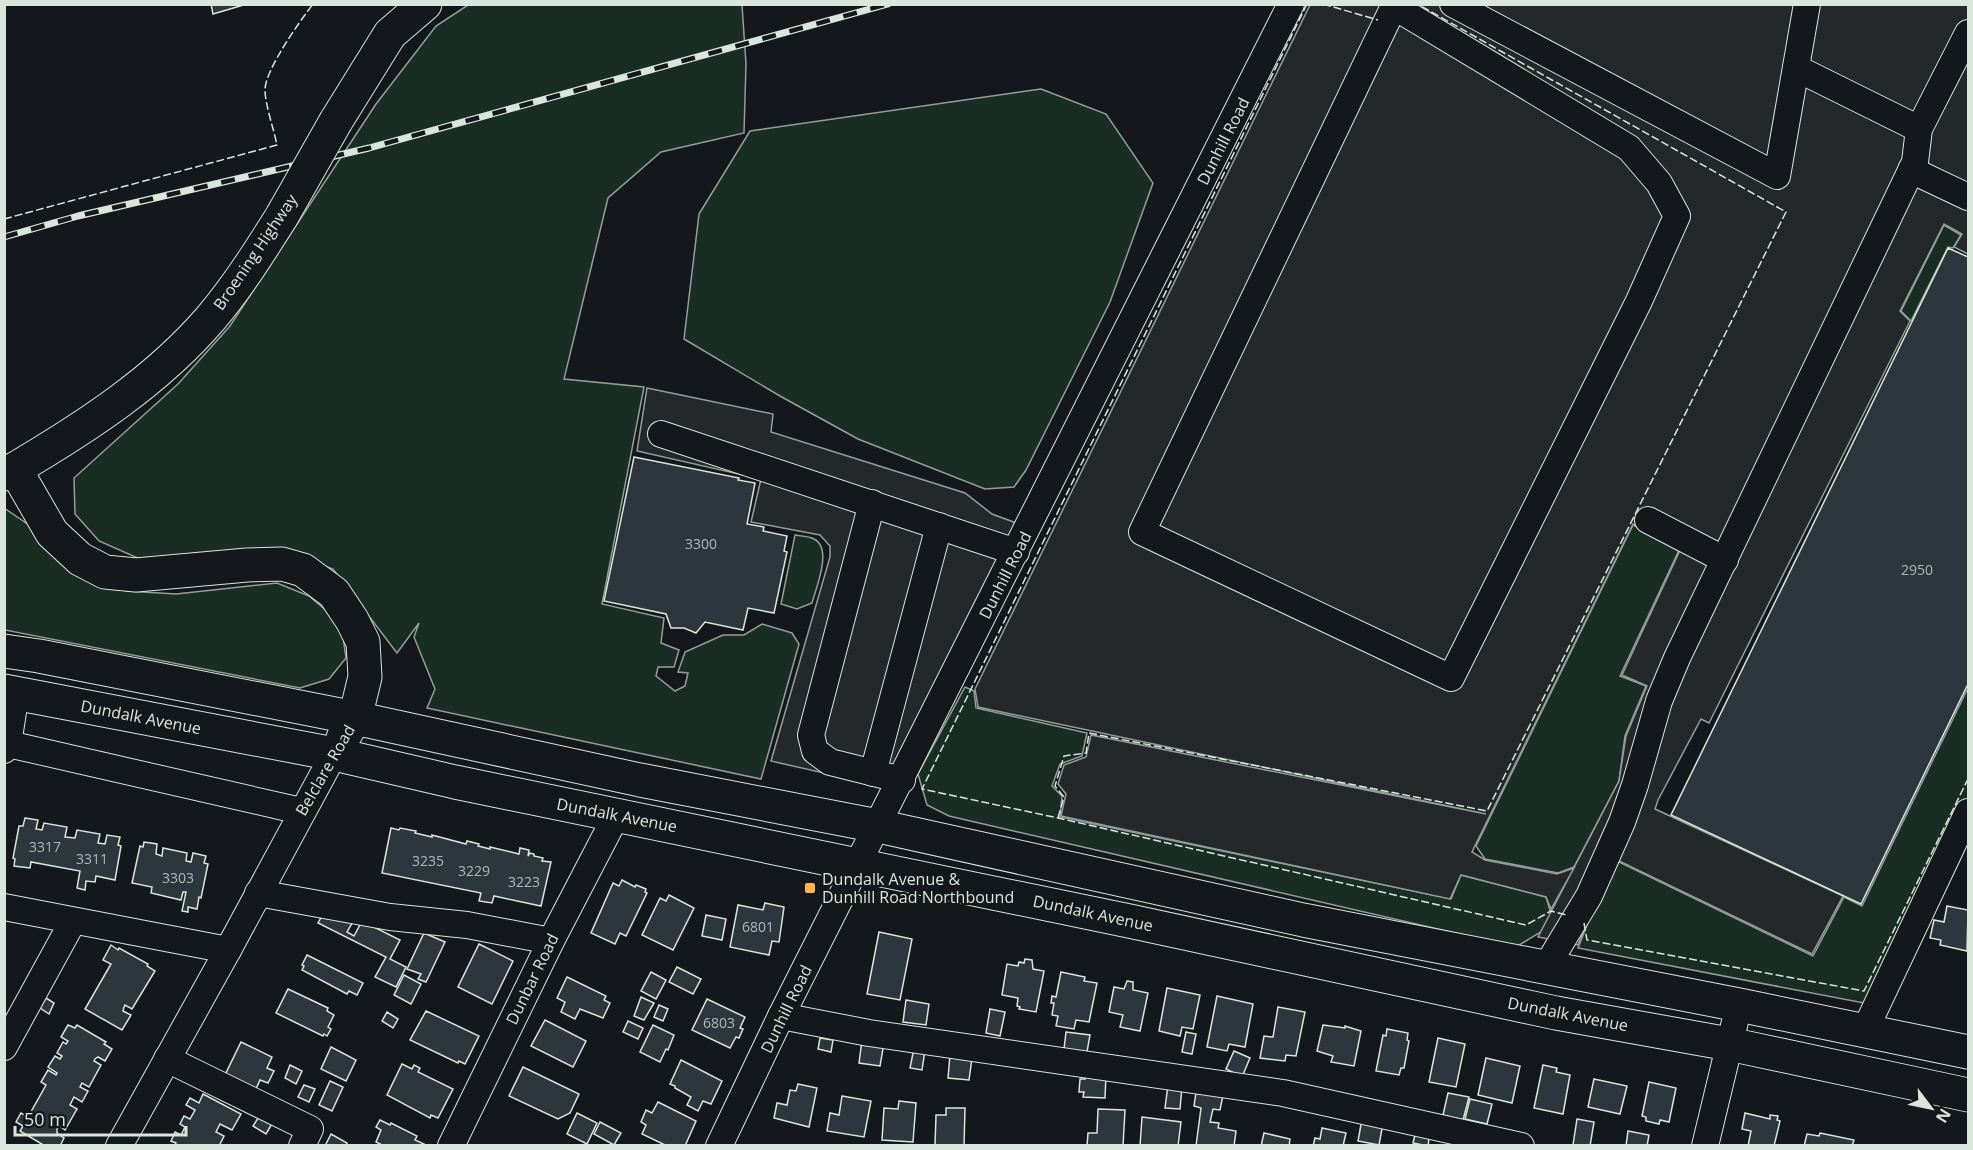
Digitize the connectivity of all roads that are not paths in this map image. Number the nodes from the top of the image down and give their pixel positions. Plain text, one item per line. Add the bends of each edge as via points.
1 (425, 4) edge
2 (1291, 4) edge
3 (1453, 4) edge
4 (1807, 4) edge
5 (1395, 6) edge
6 (1968, 33) edge
7 (1796, 68) junction
8 (1919, 129) junction
9 (1911, 170) junction
10 (1968, 197) edge
11 (661, 434) dead end
12 (10, 472) edge
13 (872, 503) junction
14 (1648, 520) dead end
15 (939, 526) junction
16 (1016, 552) junction
17 (1725, 560) junction
18 (4, 651) edge
19 (10, 692) edge
20 (355, 718) junction
21 (6, 747) edge
22 (333, 754) junction
23 (873, 772) junction
24 (902, 780) junction
25 (301, 811) junction
26 (617, 814) junction
27 (1967, 818) edge
28 (878, 826) junction
29 (859, 864) junction
30 (258, 893) junction
31 (4, 907) edge
32 (73, 921) junction
33 (551, 941) junction
34 (228, 950) junction
35 (1546, 968) junction
36 (1739, 1005) junction
37 (781, 1016) junction
38 (1865, 1030) junction
39 (1729, 1044) junction
40 (4, 1047) edge
41 (1968, 1052) edge
42 (167, 1059) junction
43 (1968, 1095) edge
44 (719, 1145) edge
45 (119, 1146) edge
46 (302, 1146) edge
47 (451, 1146) edge
48 (1521, 1146) edge
49 (1705, 1146) edge

1 - 12 main road, Broening Highway, bridge via 390,34 282,216 247,271 210,318 175,355 88,425
2 - 16 street, Dunhill Road
3 - 7 street via 1777,176
4 - 7 street
5 - 5 street via 1142,532 1452,678 1639,301 1677,216 1659,183 1629,148
6 - 8 street
7 - 8 street
8 - 9 street
9 - 10 street
9 - 17 street
11 - 13 street
12 - 20 main road, Belclare Road via 52,533 80,559 105,572 136,576 282,564 303,570 334,593 363,642 364,677
13 - 15 street
13 - 23 street via 812,735 815,751 830,762
14 - 17 street
15 - 16 street
15 - 23 street
16 - 24 street, Dunhill Road
17 - 35 street via 1659,701 1622,822 1589,896
18 - 20 main road
19 - 21 street
19 - 22 main road, Dundalk Avenue
20 - 22 main road, Belclare Road
20 - 28 main road via 640,780
21 - 25 street
22 - 25 street, Belclare Road
22 - 26 main road, Dundalk Avenue
23 - 24 street
24 - 28 street, Dunhill Road
25 - 30 street, Belclare Road
26 - 29 main road, Dundalk Avenue
26 - 33 street, Dunbar Road
27 - 38 street
28 - 29 street, Dunhill Road
28 - 35 main road via 1303,920
29 - 37 street, Dunhill Road
29 - 39 main road, Dundalk Avenue via 1556,1013
30 - 33 street
30 - 34 street, Belclare Road
31 - 32 street
32 - 34 street
32 - 40 street
33 - 47 street, Dunbar Road
34 - 42 street, Belclare Road
35 - 36 main road
36 - 38 main road
36 - 39 street
37 - 44 street, Dunhill Road
37 - 48 street via 869,1033 1283,1094
38 - 41 main road
39 - 43 main road, Dundalk Avenue
39 - 49 street
42 - 45 street, Belclare Road
42 - 46 street via 310,1129

